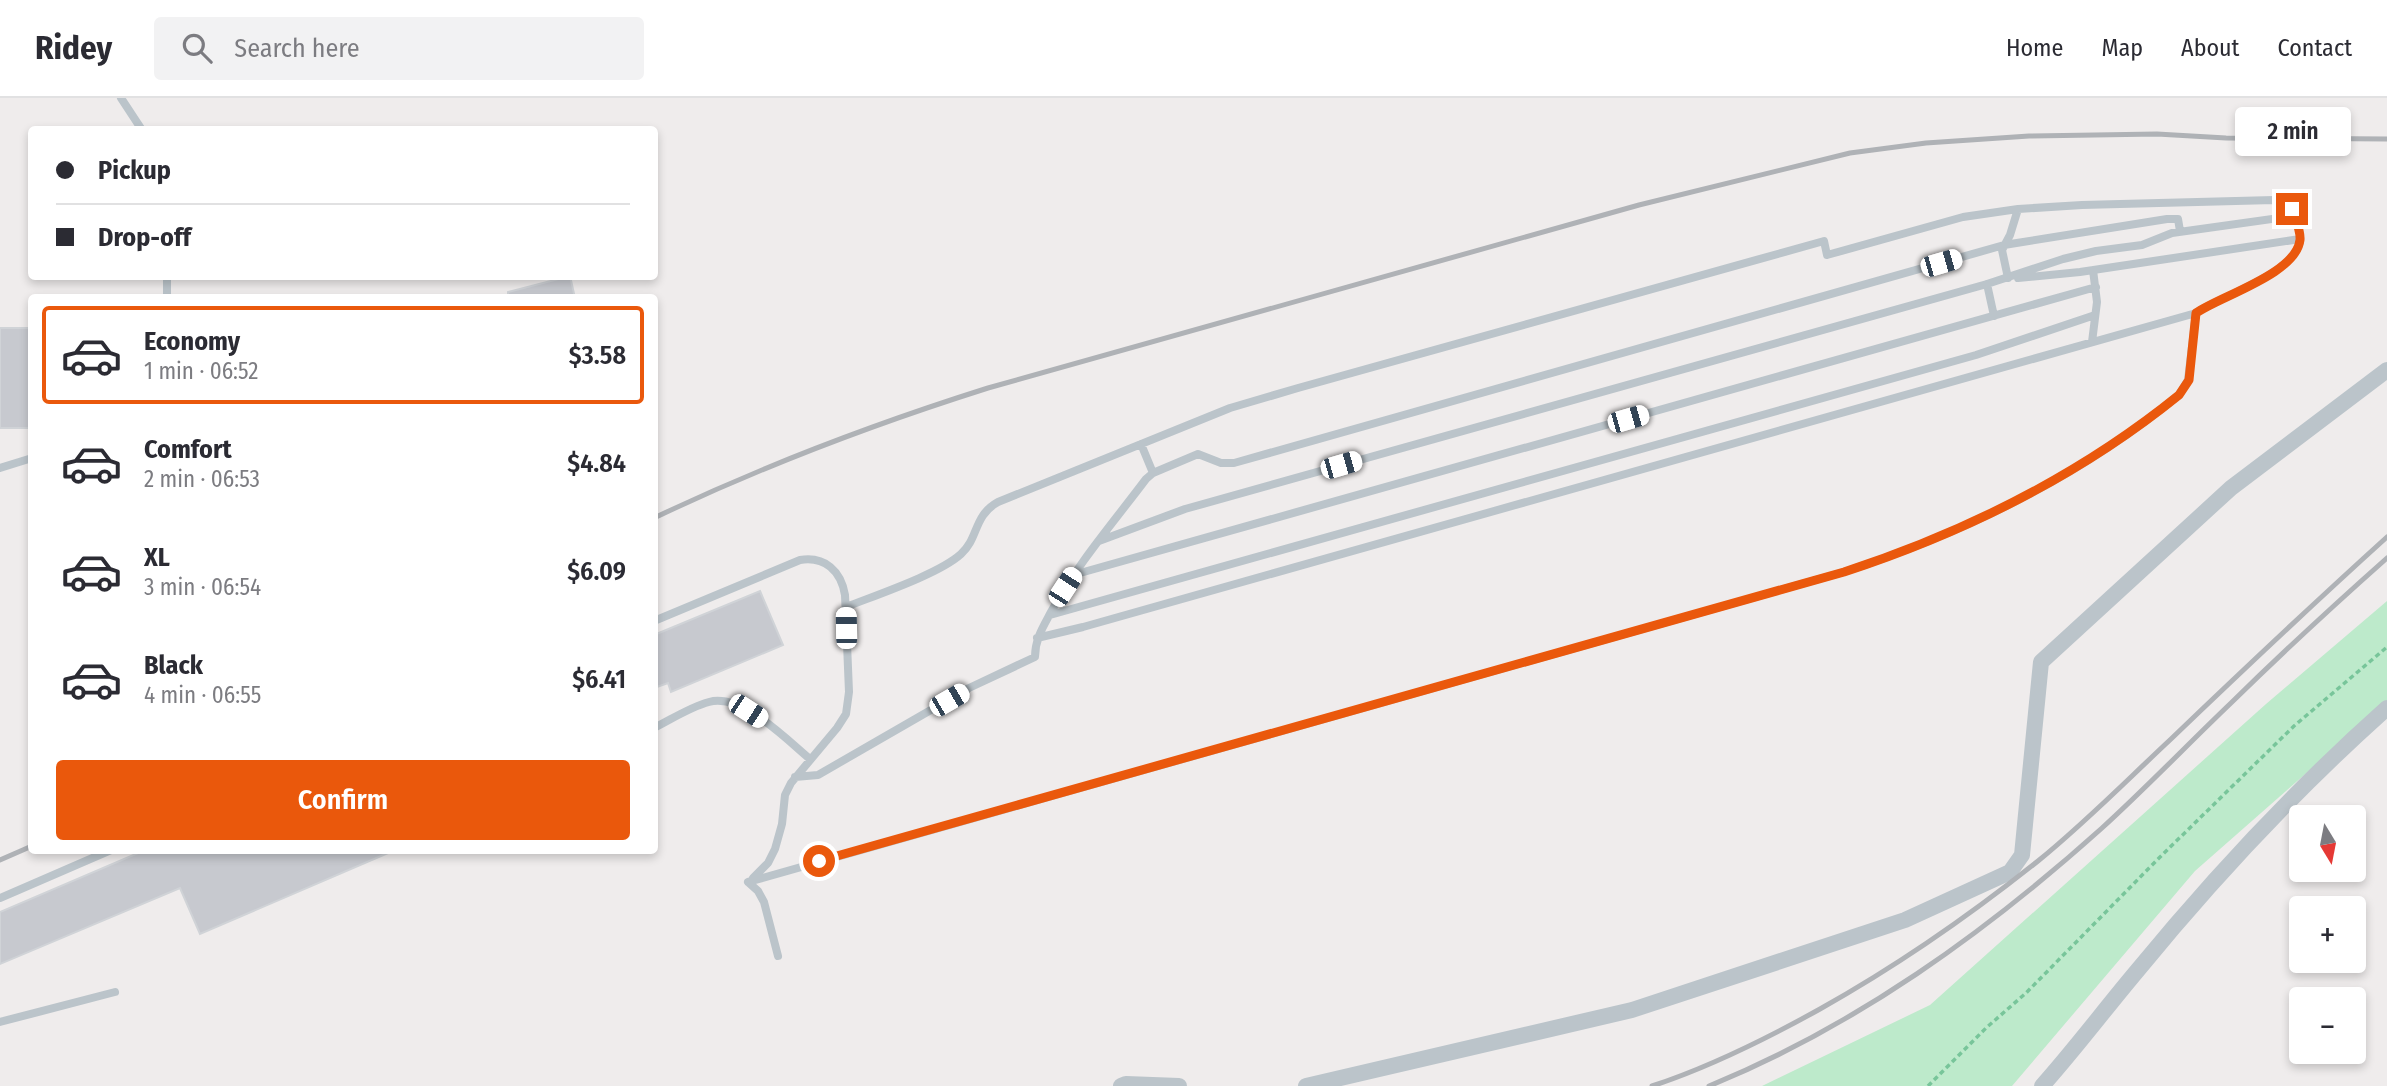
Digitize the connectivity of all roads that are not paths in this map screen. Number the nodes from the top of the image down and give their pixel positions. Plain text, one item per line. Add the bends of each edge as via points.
1 (121, 98) edge
2 (139, 126) edge
3 (2018, 209) junction
4 (2294, 216) junction
5 (2180, 231) junction
6 (2300, 239) junction
7 (2004, 245) junction
8 (2093, 270) junction
9 (2008, 278) junction
10 (1987, 284) junction
11 (2096, 287) junction
12 (2196, 313) junction
13 (2095, 315) junction
14 (1994, 316) junction
15 (2092, 342) junction
16 (2387, 370) edge
17 (1141, 444) junction
18 (28, 459) edge
19 (0, 468) edge
20 (1153, 473) junction
21 (1097, 542) junction
22 (1073, 575) junction
23 (846, 607) junction
24 (1050, 615) junction
25 (658, 619) edge
26 (1037, 638) junction
27 (2387, 708) edge
28 (658, 726) edge
29 (810, 760) junction
30 (795, 777) junction
31 (102, 854) edge
32 (748, 882) junction
33 (0, 898) edge
34 (778, 956) dead end
35 (115, 992) dead end
36 (0, 1022) edge
37 (1121, 1086) edge
38 (1179, 1086) edge
39 (1306, 1086) edge
40 (2042, 1086) edge

1 - 2 lane
3 - 4 lane via 2274,200 2290,202
3 - 7 lane
3 - 17 lane via 1963,217 1827,255 1824,241 1262,398
4 - 5 lane
4 - 6 lane
5 - 7 lane via 2178,219 2167,219
5 - 9 lane via 2142,245 2063,259
6 - 8 lane
6 - 12 lane via 2287,261 2270,274
7 - 9 lane
7 - 20 lane via 1234,463 1198,454
8 - 9 lane
8 - 11 lane
9 - 10 lane
10 - 14 lane
10 - 21 lane via 1185,509
11 - 13 lane
11 - 14 lane
12 - 15 lane
12 - 32 lane via 2189,380 2179,395 2064,476 1929,542 1844,572
13 - 15 lane
13 - 24 lane via 1976,355
14 - 22 lane
15 - 26 lane
16 - 39 street via 2231,488 2041,662 2022,855 2010,872 1905,920 1632,1010
17 - 20 lane
17 - 23 lane via 991,506 954,560
18 - 19 lane
20 - 21 lane
21 - 22 lane
22 - 24 lane
23 - 25 lane via 838,574 821,562 806,559
23 - 29 lane via 848,707
24 - 26 lane
26 - 30 lane via 1035,657 969,688 818,775
27 - 40 street via 2329,760 2218,876
28 - 29 lane via 708,702 726,701 760,719
29 - 30 lane
30 - 32 lane via 785,795 775,849
31 - 33 lane
32 - 34 lane via 764,902
35 - 36 lane
37 - 38 street

